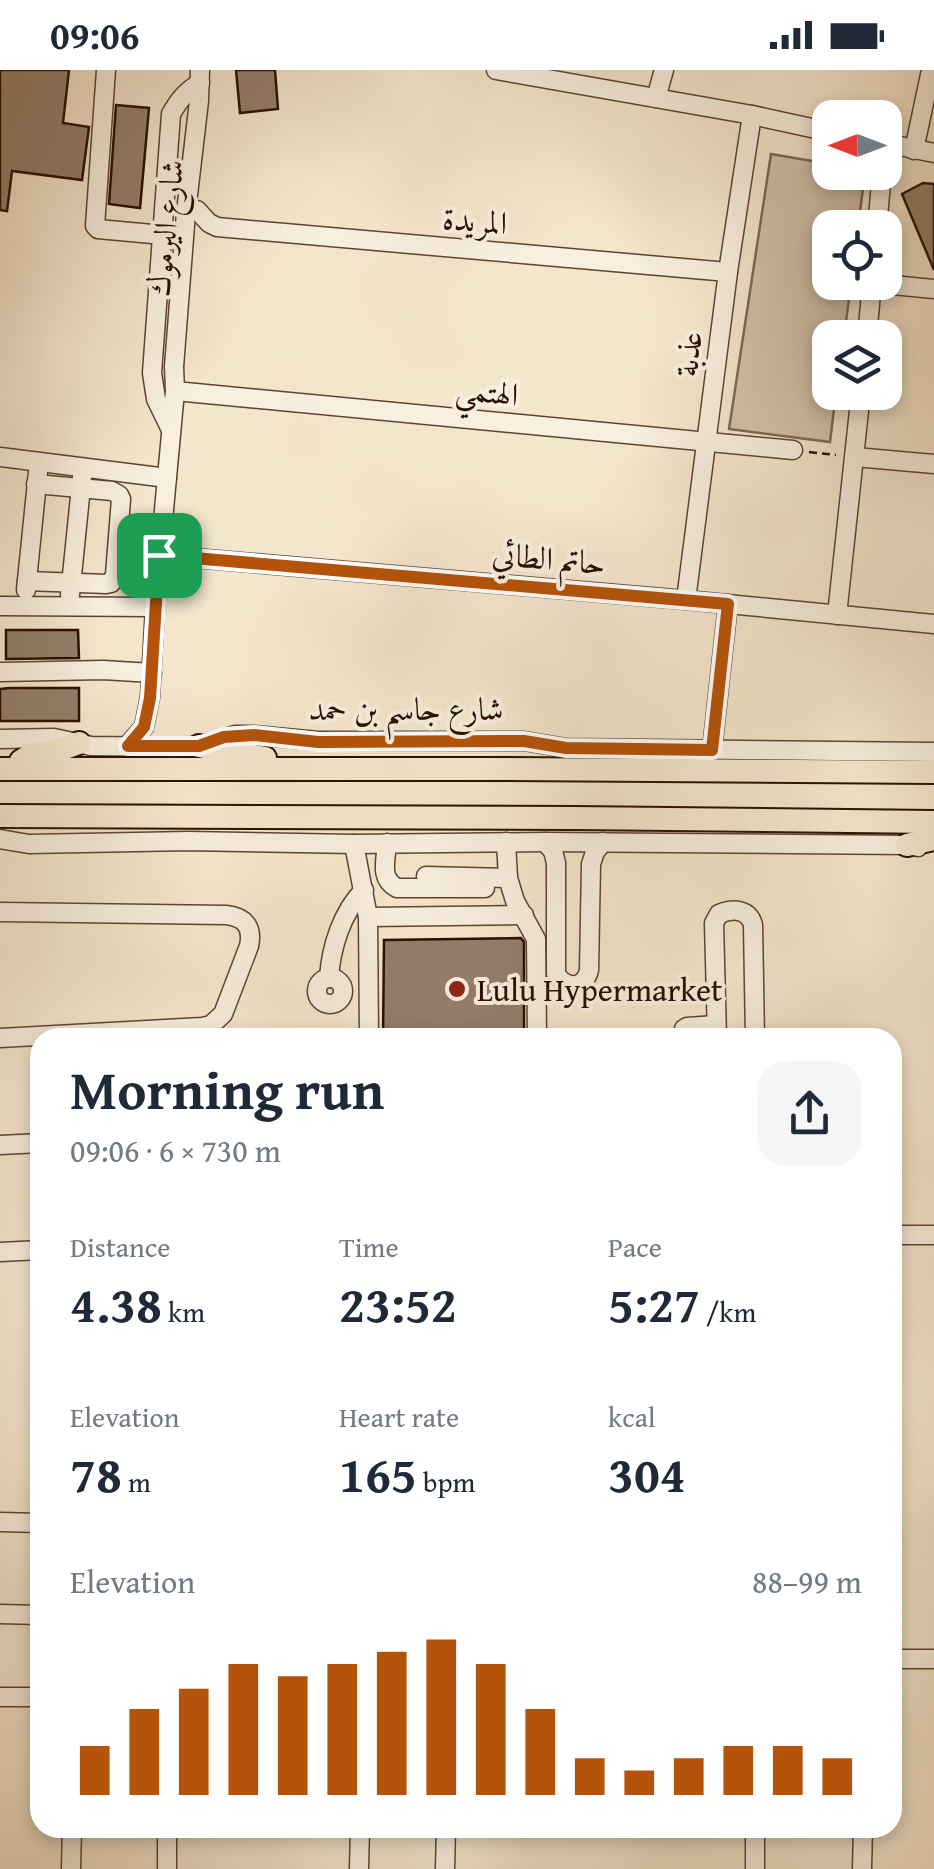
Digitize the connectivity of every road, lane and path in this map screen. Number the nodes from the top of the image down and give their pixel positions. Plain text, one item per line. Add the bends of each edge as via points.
1 (106, 70) edge
2 (496, 70) edge
3 (664, 70) edge
4 (930, 70) edge
5 (205, 74) edge
6 (656, 98) junction
7 (752, 115) junction
8 (812, 128) edge
9 (902, 147) edge
10 (914, 150) junction
11 (934, 153) edge
12 (197, 210) junction
13 (217, 227) junction
14 (163, 235) junction
15 (194, 240) junction
16 (728, 272) junction
17 (902, 286) edge
18 (934, 290) edge
19 (175, 391) junction
20 (860, 410) edge
21 (171, 430) junction
22 (708, 443) junction
23 (793, 450) joint
24 (0, 456) edge
25 (856, 457) junction
26 (38, 461) junction
27 (934, 464) edge
28 (83, 467) junction
29 (167, 478) junction
30 (36, 484) junction
31 (81, 488) junction
32 (159, 555) junction
33 (27, 581) junction
34 (71, 583) junction
35 (686, 600) junction
36 (24, 604) junction
37 (728, 604) junction
38 (0, 606) edge
39 (69, 606) junction
40 (154, 607) junction
41 (837, 614) junction
42 (934, 624) edge
43 (0, 672) edge
44 (152, 673) junction
45 (150, 698) junction
46 (0, 739) edge
47 (79, 743) junction
48 (128, 746) junction
49 (187, 746) junction
50 (712, 750) junction
51 (934, 752) edge
52 (296, 768) junction
53 (7, 769) edge
54 (934, 772) edge
55 (0, 816) edge
56 (49, 816) junction
57 (934, 822) edge
58 (0, 837) edge
59 (934, 838) edge
60 (506, 842) junction
61 (544, 842) junction
62 (603, 842) junction
63 (387, 843) junction
64 (354, 844) junction
65 (907, 845) junction
66 (934, 850) edge
67 (426, 876) dead end
68 (508, 878) junction
69 (486, 888) dead end
70 (364, 890) junction
71 (0, 912) edge
72 (524, 915) junction
73 (368, 918) junction
74 (369, 991) junction
75 (162, 1028) edge
76 (369, 1028) edge
77 (536, 1028) edge
78 (716, 1028) edge
79 (755, 1028) edge
80 (30, 1036) edge
81 (0, 1038) edge
82 (30, 1144) edge
83 (0, 1145) edge
84 (934, 1234) edge
85 (902, 1235) edge
86 (30, 1250) edge
87 (0, 1252) edge
88 (0, 1522) edge
89 (30, 1522) edge
90 (0, 1614) edge
91 (30, 1615) edge
92 (902, 1659) edge
93 (934, 1660) edge
94 (0, 1697) edge
95 (30, 1698) edge
96 (72, 1838) edge
97 (167, 1838) edge
98 (360, 1838) edge
99 (446, 1838) edge
100 (756, 1838) edge
101 (862, 1838) edge
102 (71, 1869) edge
103 (166, 1869) edge
104 (359, 1869) edge
105 (446, 1869) edge
106 (755, 1869) edge
107 (862, 1869) edge

1 - 14 street via 95,226
2 - 6 street
3 - 6 street
4 - 10 street
5 - 12 street, شارع اليرموك
5 - 14 street via 172,114
5 - 19 street, شارع اليرموك via 184,226
6 - 7 street
7 - 8 street
7 - 16 street, عذبة
9 - 10 street
10 - 11 street
12 - 13 street
12 - 15 street, شارع اليرموك
13 - 15 street
13 - 16 street, المريدة
14 - 21 street via 152,374
15 - 19 street, شارع اليرموك
16 - 22 street, عذبة
17 - 18 street
19 - 21 street, شارع اليرموك
19 - 22 street, الهتمي
20 - 25 street
21 - 29 street, شارع اليرموك
22 - 23 street, الهتمي
22 - 35 street, عذبة
23 - 25 path
24 - 26 street
25 - 27 street
25 - 41 street
26 - 28 street
26 - 30 street
28 - 29 street
28 - 31 street
29 - 32 street, شارع اليرموك
30 - 31 street
30 - 33 street
31 - 34 street
31 - 34 street via 119,494 115,574 106,584
32 - 35 street, حاتم الطائي
32 - 40 street, شارع اليرموك
33 - 34 street
33 - 36 street
34 - 39 street
35 - 37 street, حاتم الطائي
36 - 38 street
36 - 39 street
37 - 41 street, حاتم الطائي
37 - 50 street
39 - 40 street
40 - 44 street, شارع اليرموك
41 - 42 street, حاتم الطائي
43 - 44 street
44 - 45 street, شارع اليرموك
45 - 48 street via 144,727
45 - 49 street via 158,730
46 - 47 street, شارع جاسم بن حمد
47 - 48 street, شارع جاسم بن حمد
47 - 53 main road via 27,756
48 - 49 street, شارع جاسم بن حمد
49 - 50 street, شارع جاسم بن حمد via 254,735
49 - 52 main road
50 - 51 street, شارع جاسم بن حمد
52 - 53 main road, شارع جاسم بن حمد
52 - 54 main road, شارع جاسم بن حمد
55 - 56 main road
56 - 57 main road
56 - 58 main road
58 - 64 street via 29,844
59 - 65 main road
60 - 61 street
60 - 63 street
60 - 68 street
61 - 62 street
61 - 62 street via 556,863 556,974 570,986 587,980 591,864
62 - 65 street
63 - 64 street
63 - 69 street via 385,878 397,888
64 - 70 street
65 - 66 street
67 - 68 street
68 - 72 street
70 - 73 street
70 - 74 street via 350,903 329,978 317,992 328,1004 344,992
71 - 75 street via 238,916 251,934 224,1014 211,1025
72 - 73 street
72 - 77 street via 536,939
73 - 74 street
74 - 76 street
78 - 79 street via 714,924 724,912 744,912 753,925
80 - 81 street
82 - 83 street
84 - 85 street
86 - 87 street
88 - 89 street
90 - 91 street
92 - 93 street
94 - 95 street
96 - 102 street
97 - 103 street
98 - 104 street
99 - 105 street
100 - 106 street
101 - 107 street

